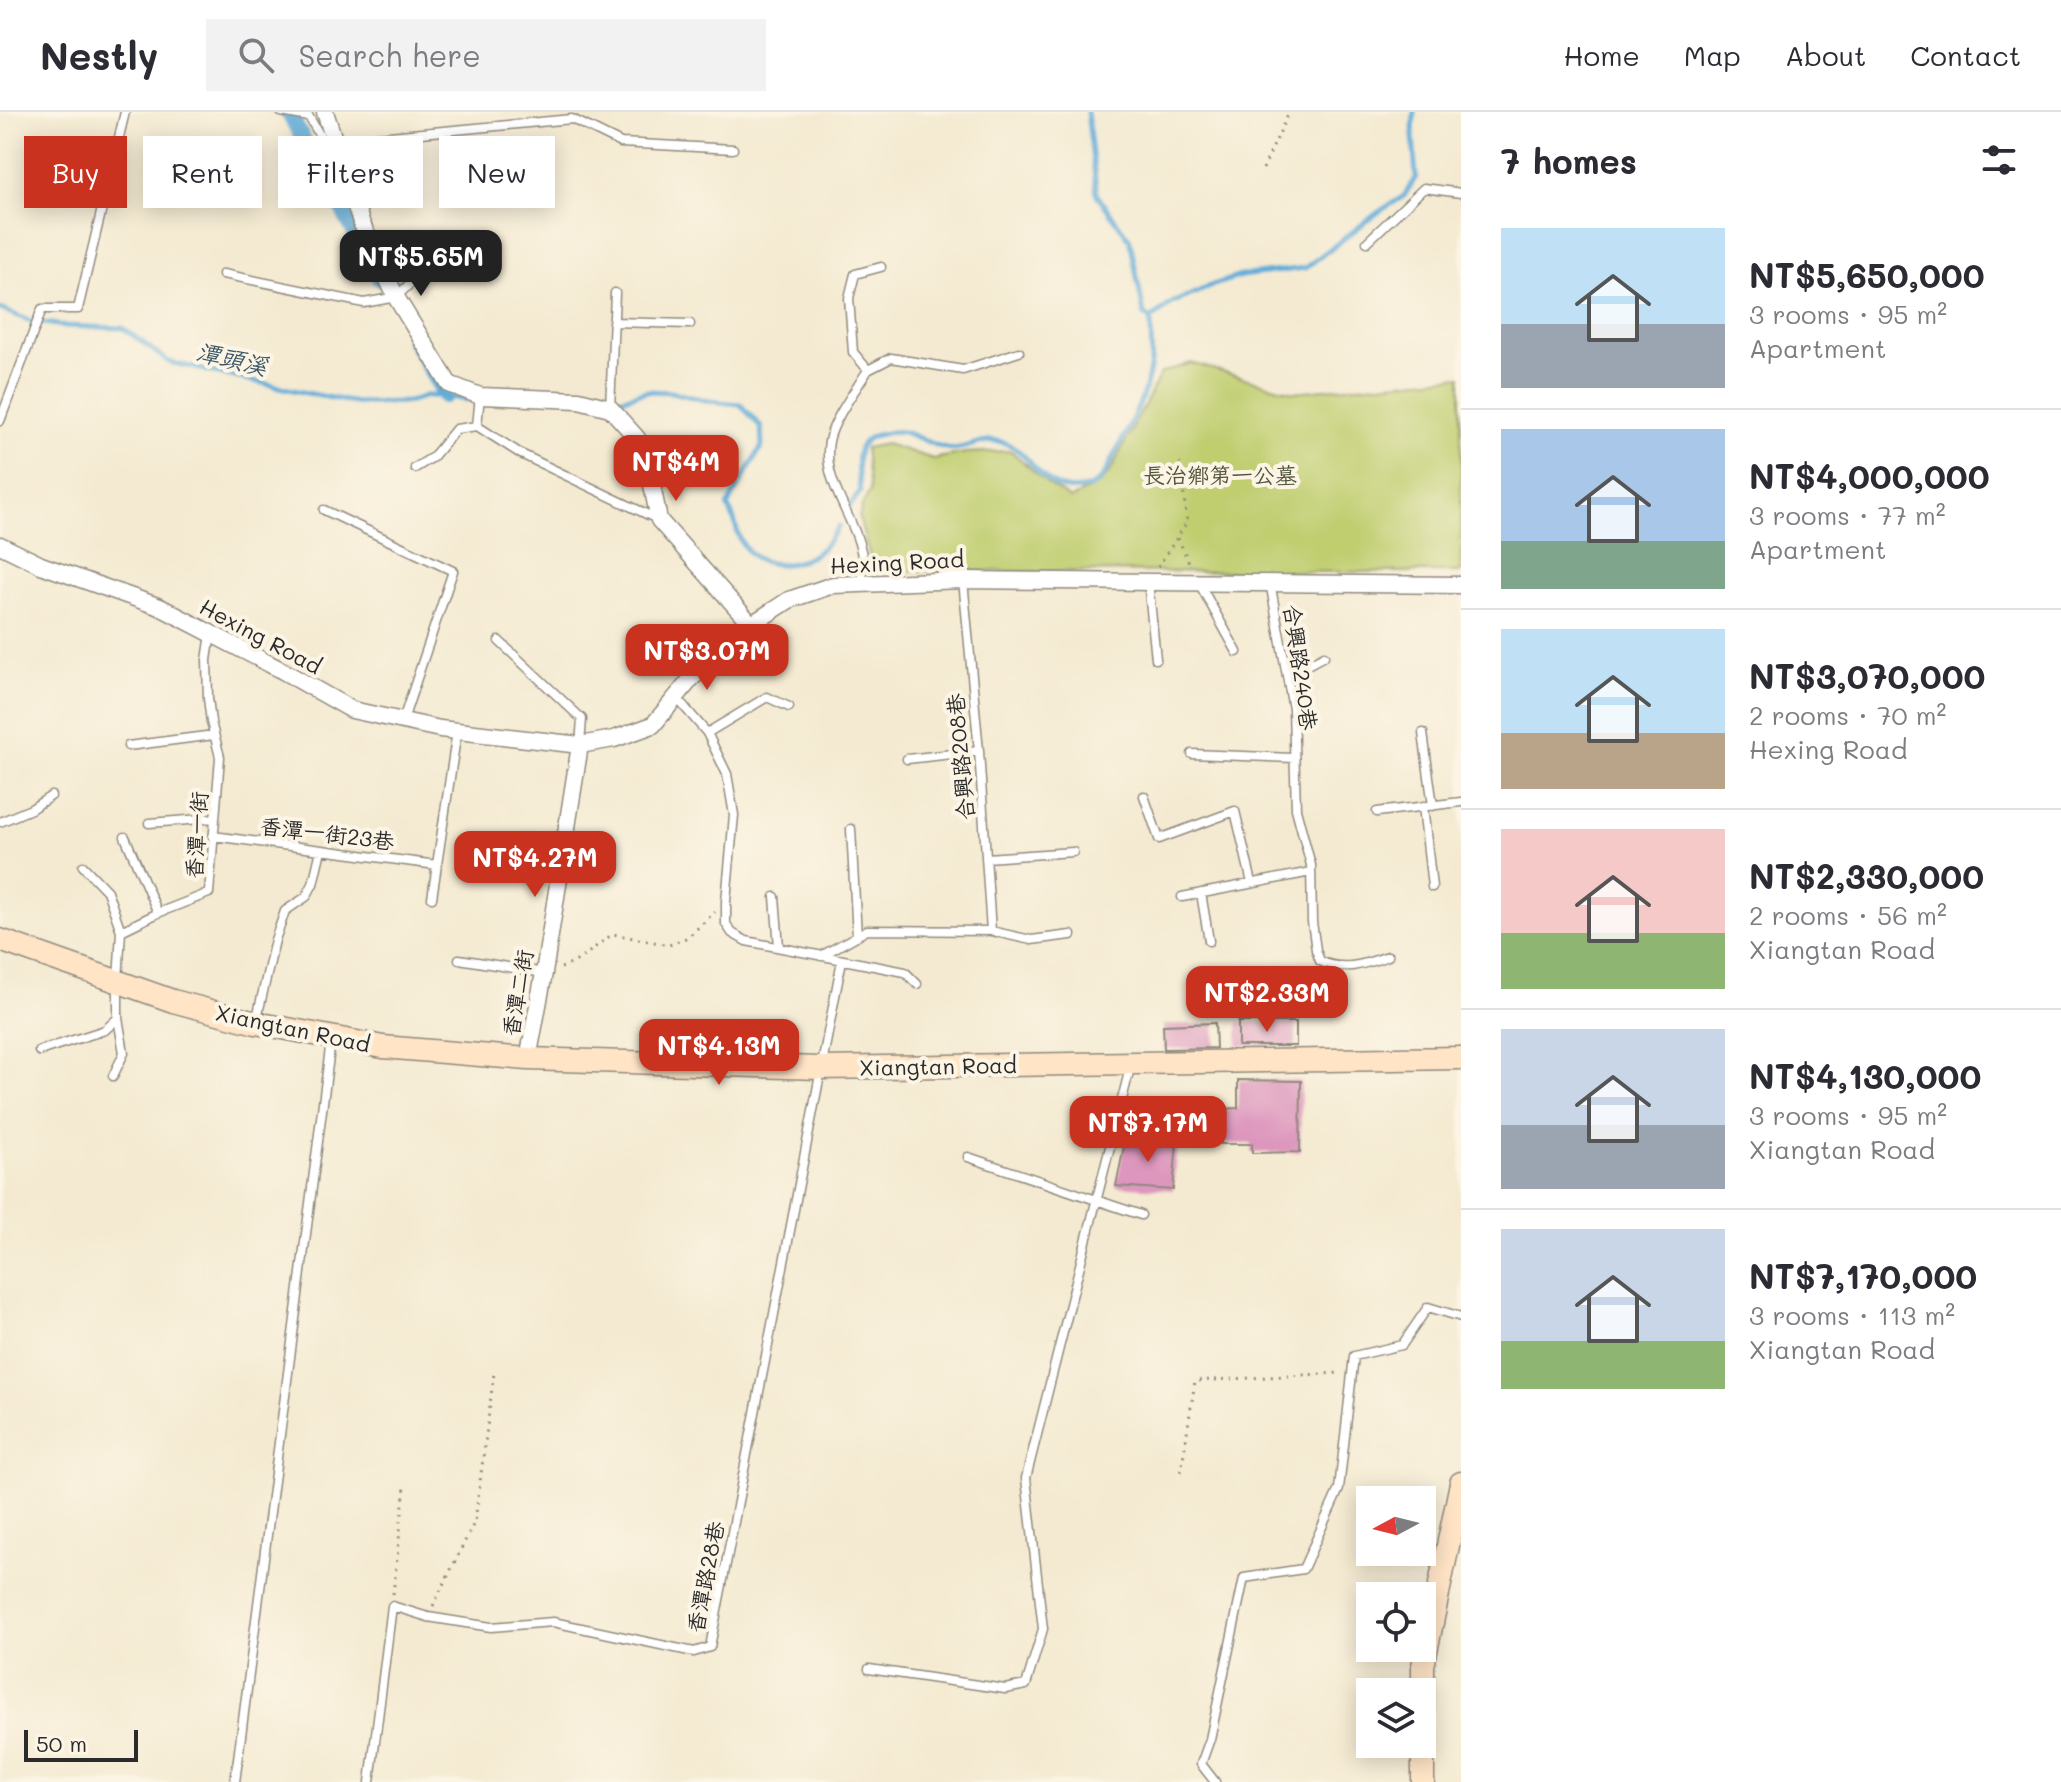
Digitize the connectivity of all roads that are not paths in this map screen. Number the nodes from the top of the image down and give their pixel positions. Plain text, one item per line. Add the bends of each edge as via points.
1 (125, 112) edge
2 (281, 112) edge
3 (325, 112) edge
4 (319, 136) edge
5 (333, 136) edge
6 (389, 136) edge
7 (733, 149) dead end
8 (1461, 193) edge
9 (357, 208) edge
10 (1367, 242) dead end
11 (881, 267) dead end
12 (421, 273) dead end
13 (223, 274) dead end
14 (615, 293) dead end
15 (396, 297) junction
16 (613, 322) junction
17 (690, 324) dead end
18 (1019, 352) dead end
19 (868, 370) junction
20 (480, 396) junction
21 (610, 408) junction
22 (0, 421) edge
23 (477, 426) junction
24 (415, 468) dead end
25 (324, 510) dead end
26 (659, 520) junction
27 (0, 545) edge
28 (963, 580) junction
29 (1148, 581) junction
30 (1198, 581) junction
31 (1270, 581) junction
32 (861, 584) junction
33 (1461, 585) edge
34 (751, 624) junction
35 (211, 633) junction
36 (499, 641) dead end
37 (1237, 652) dead end
38 (1324, 656) dead end
39 (1156, 659) dead end
40 (1287, 676) junction
41 (676, 697) junction
42 (789, 707) dead end
43 (402, 721) junction
44 (457, 731) junction
45 (707, 733) junction
46 (1423, 733) dead end
47 (214, 735) junction
48 (580, 745) junction
49 (128, 746) dead end
50 (979, 751) junction
51 (1192, 754) dead end
52 (1294, 758) junction
53 (907, 759) dead end
54 (51, 796) dead end
55 (1144, 796) dead end
56 (1461, 802) edge
57 (1428, 806) junction
58 (1377, 812) dead end
59 (215, 818) junction
60 (0, 822) edge
61 (149, 823) dead end
62 (851, 829) dead end
63 (213, 836) junction
64 (125, 837) dead end
65 (321, 850) junction
66 (1073, 852) dead end
67 (986, 858) junction
68 (437, 865) junction
69 (83, 866) dead end
70 (1311, 872) junction
71 (1252, 883) junction
72 (1432, 887) dead end
73 (1201, 893) junction
74 (775, 897) dead end
75 (1182, 897) dead end
76 (432, 898) dead end
77 (158, 913) junction
78 (121, 931) junction
79 (991, 931) junction
80 (1071, 935) dead end
81 (857, 936) junction
82 (0, 940) edge
83 (1209, 941) dead end
84 (779, 947) junction
85 (821, 956) junction
86 (1388, 956) dead end
87 (459, 959) dead end
88 (842, 960) junction
89 (544, 973) junction
90 (118, 981) junction
91 (917, 984) dead end
92 (118, 1018) junction
93 (256, 1023) junction
94 (332, 1038) junction
95 (39, 1051) dead end
96 (1461, 1058) edge
97 (528, 1059) junction
98 (1131, 1063) junction
99 (820, 1068) junction
100 (113, 1076) dead end
101 (968, 1157) dead end
102 (1096, 1200) junction
103 (1141, 1215) dead end
104 (1461, 1317) edge
105 (1461, 1483) edge
106 (869, 1669) dead end
107 (235, 1782) edge
108 (370, 1782) edge
109 (1215, 1782) edge
110 (1423, 1782) edge

1 - 22 lane via 78,309 42,309
2 - 4 lane via 309,117
3 - 5 street
6 - 7 lane via 572,119 621,143
8 - 10 lane via 1424,188
9 - 15 street
11 - 19 lane via 855,274 849,298 853,352
12 - 15 lane
13 - 15 lane via 364,303
14 - 16 lane
15 - 20 street via 449,384
16 - 17 lane
16 - 21 lane
18 - 19 lane via 963,370 891,358
19 - 32 lane via 829,438 828,459 856,537 863,564
20 - 21 street via 579,400
20 - 23 lane
21 - 26 street via 637,438
23 - 24 lane via 456,429 433,457
23 - 26 lane via 521,454
25 - 43 lane via 453,571
26 - 34 street
27 - 35 street, Hexing Road via 160,607
28 - 29 street, Hexing Road
28 - 32 street, Hexing Road
28 - 50 lane, 合興路208巷
29 - 30 street, Hexing Road
29 - 39 lane
30 - 31 street, Hexing Road
30 - 37 lane
31 - 33 street, Hexing Road
31 - 40 lane, 合興路240巷
32 - 34 street, Hexing Road via 833,585 789,600
34 - 41 street, Hexing Road
35 - 43 street, Hexing Road via 352,710
35 - 47 lane, 香潭一街 via 208,698
36 - 48 lane via 582,719
38 - 40 lane
40 - 52 lane, 合興路240巷
41 - 45 lane
41 - 48 street, Hexing Road via 653,725
42 - 45 lane via 767,697
43 - 44 street, Hexing Road
44 - 48 street, Hexing Road
44 - 68 lane
45 - 84 lane via 727,774 734,815 726,924 746,941
46 - 57 lane
47 - 49 lane
47 - 59 lane, 香潭一街 via 220,757
48 - 89 street, 香潭二街
50 - 53 lane
50 - 67 lane, 合興路208巷
51 - 52 lane, 合興路240巷
52 - 70 lane, 合興路240巷 via 1296,809
54 - 60 lane
55 - 71 lane via 1159,839 1235,811
56 - 57 lane
57 - 58 lane
57 - 72 lane
59 - 61 lane
59 - 63 lane, 香潭一街
62 - 81 lane
63 - 65 lane, 香潭一街23巷
63 - 77 lane, 香潭一街 via 209,893
64 - 77 lane
65 - 68 lane, 香潭一街23巷
65 - 93 lane via 306,897 285,911
66 - 67 lane
67 - 79 lane, 合興路208巷
68 - 76 lane
69 - 78 lane via 107,891
70 - 71 lane
70 - 86 lane, 合興路240巷 via 1312,922 1320,961 1355,967
71 - 73 lane
73 - 75 lane
73 - 83 lane
74 - 84 lane
77 - 78 lane, 香潭一街
78 - 90 lane
79 - 80 lane via 1031,940
79 - 81 lane via 867,930
81 - 85 lane
82 - 90 street, Xiangtan Road
84 - 85 lane
85 - 88 lane
87 - 89 lane
88 - 91 lane via 905,972
88 - 99 lane
89 - 97 street, 香潭二街
90 - 92 lane
90 - 93 street, Xiangtan Road
92 - 95 lane via 105,1030
92 - 100 lane via 124,1053
93 - 94 street, Xiangtan Road
94 - 97 street, Xiangtan Road
94 - 107 lane
96 - 98 street, Xiangtan Road
97 - 99 street, Xiangtan Road
98 - 99 street, Xiangtan Road
98 - 102 lane
99 - 108 lane, 香潭路28巷 via 710,1647 694,1652 553,1622 491,1627 392,1606
101 - 102 lane
102 - 103 lane
102 - 106 lane via 1026,1478 1043,1629 1026,1685 1005,1689
104 - 109 lane via 1428,1307 1402,1345 1354,1356 1339,1489 1303,1569 1244,1578 1201,1764
105 - 110 street via 1423,1666

